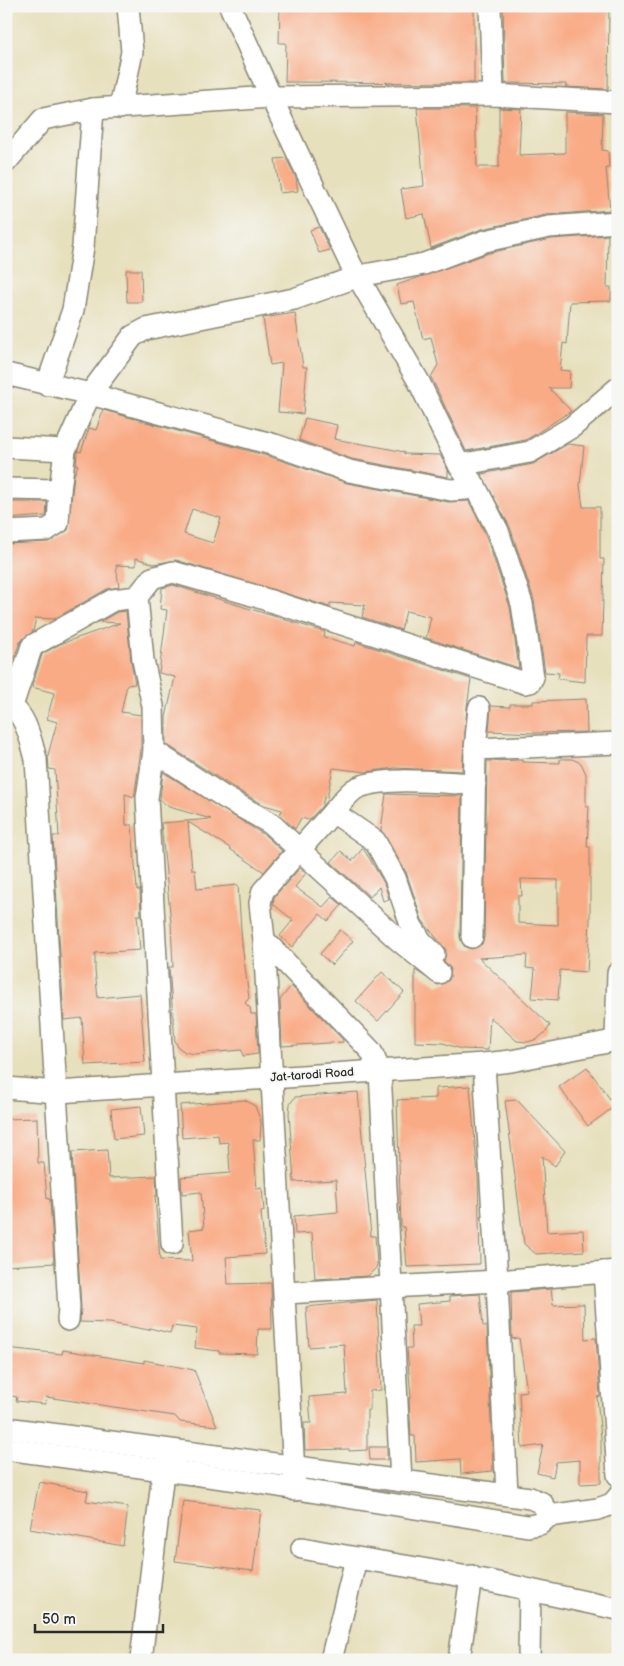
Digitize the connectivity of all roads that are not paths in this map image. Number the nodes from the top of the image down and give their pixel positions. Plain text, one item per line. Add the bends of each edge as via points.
1 (128, 6) edge
2 (230, 6) edge
3 (490, 6) edge
4 (493, 95) junction
5 (271, 97) junction
6 (618, 102) edge
7 (120, 108) junction
8 (93, 109) junction
9 (6, 162) edge
10 (618, 222) edge
11 (359, 276) junction
12 (6, 374) edge
13 (47, 385) junction
14 (618, 388) edge
15 (90, 394) junction
16 (6, 448) edge
17 (65, 450) junction
18 (459, 464) junction
19 (475, 486) junction
20 (6, 489) edge
21 (60, 490) junction
22 (6, 532) edge
23 (137, 597) junction
24 (9, 705) edge
25 (479, 708) dead end
26 (618, 742) edge
27 (475, 749) junction
28 (154, 751) junction
29 (474, 784) junction
30 (333, 812) junction
31 (300, 848) junction
32 (472, 936) dead end
33 (264, 940) junction
34 (618, 973) edge
35 (617, 1040) edge
36 (484, 1064) junction
37 (380, 1071) junction
38 (270, 1078) junction
39 (163, 1085) junction
40 (6, 1088) edge
41 (58, 1092) junction
42 (172, 1244) dead end
43 (611, 1271) edge
44 (497, 1281) junction
45 (391, 1286) junction
46 (285, 1293) junction
47 (68, 1320) dead end
48 (6, 1428) edge
49 (6, 1450) edge
50 (176, 1452) junction
51 (293, 1467) junction
52 (163, 1472) junction
53 (618, 1475) edge
54 (401, 1481) junction
55 (295, 1490) junction
56 (507, 1495) junction
57 (618, 1497) edge
58 (549, 1516) junction
59 (302, 1548) dead end
60 (356, 1559) junction
61 (471, 1576) junction
62 (530, 1590) junction
63 (618, 1610) edge
64 (141, 1660) edge
65 (331, 1660) edge
66 (459, 1660) edge
67 (529, 1660) edge

1 - 7 street via 132,52
2 - 5 street
3 - 4 street
4 - 5 street
4 - 6 street
5 - 7 street
5 - 11 street
7 - 8 street
8 - 9 street via 43,119
8 - 13 street via 83,247 73,310
10 - 11 street via 548,227 485,242 424,264
11 - 15 street via 294,299 146,329 133,336
11 - 18 street via 419,382
12 - 13 street
13 - 15 street
14 - 18 street via 572,427 530,452
15 - 17 street
15 - 19 street via 275,445 349,471 451,490
16 - 17 street
17 - 21 street
18 - 19 street
19 - 23 street via 498,531 522,604 533,670 530,682 173,572 152,578
20 - 21 street
21 - 22 street via 58,523 48,530
23 - 24 street via 113,600 32,646
23 - 28 street via 143,660 153,706
24 - 41 street via 26,726 36,759
25 - 27 street
26 - 27 street
27 - 29 street
28 - 31 street via 224,797 270,822
28 - 39 street via 147,798
29 - 30 street via 411,781 367,784 353,790
29 - 32 street
30 - 31 street
30 - 31 street via 375,841 395,878 411,925 437,963 396,938
31 - 33 street via 263,891 260,903
33 - 37 street via 371,1051
33 - 38 street
34 - 35 street, Jat-tarodi Road
35 - 36 street, Jat-tarodi Road
36 - 37 street, Jat-tarodi Road
36 - 44 street
37 - 38 street, Jat-tarodi Road
37 - 45 street
38 - 39 street, Jat-tarodi Road
38 - 46 street
39 - 41 street, Jat-tarodi Road
39 - 42 street
40 - 41 street, Jat-tarodi Road
41 - 47 street
43 - 44 street
43 - 53 street
44 - 45 street
44 - 56 street
45 - 46 street
45 - 54 street
46 - 51 street
48 - 50 street
49 - 52 street
50 - 51 street
50 - 52 street
51 - 54 street
51 - 55 street
52 - 55 street
52 - 64 street
54 - 56 street
55 - 58 street via 528,1526 540,1524
56 - 58 street via 542,1503
57 - 58 street via 612,1504 598,1509
59 - 60 street
60 - 61 street
60 - 65 street
61 - 62 street
61 - 66 street
62 - 63 street
62 - 67 street

